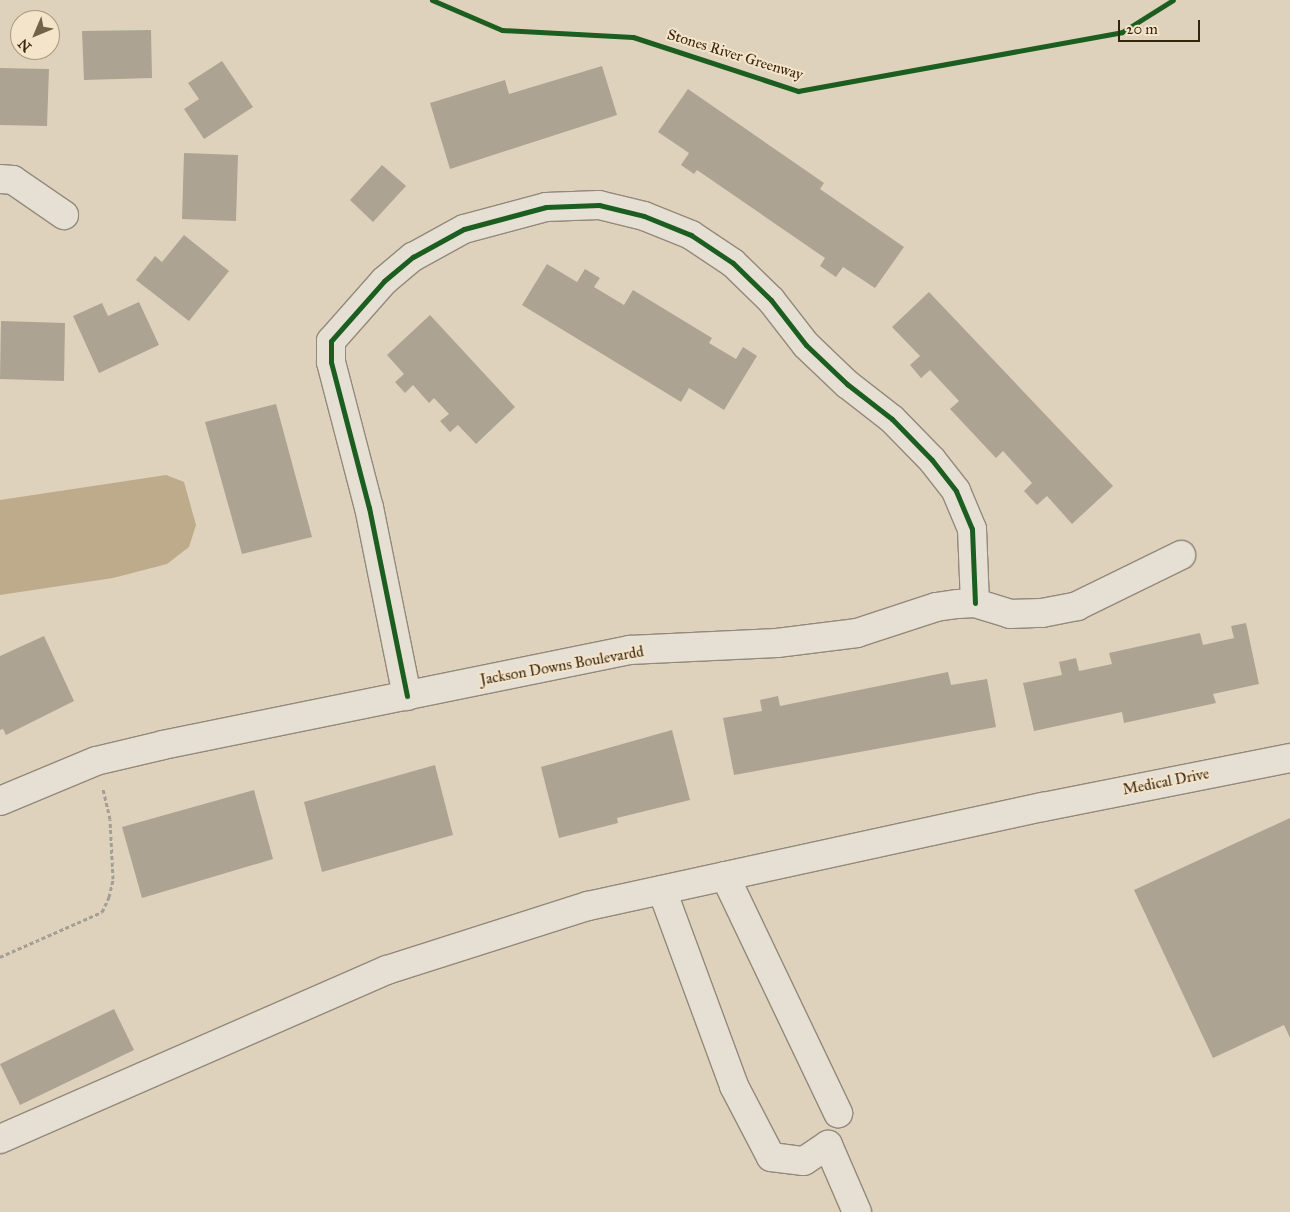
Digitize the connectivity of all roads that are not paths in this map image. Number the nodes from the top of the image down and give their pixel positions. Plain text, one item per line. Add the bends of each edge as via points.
1 (0, 179) edge
2 (64, 215) dead end
3 (1181, 555) dead end
4 (974, 603) junction
5 (406, 696) junction
6 (1290, 758) edge
7 (0, 801) edge
8 (725, 876) junction
9 (662, 890) junction
10 (838, 1113) dead end
11 (0, 1139) edge
12 (857, 1212) edge

1 - 2 street via 13,180
3 - 4 street, Jackson Downs Boulevardd via 1077,606 1042,613 1010,614
4 - 5 street, Jackson Downs Boulevardd via 936,607 857,633 777,644 629,650
4 - 5 street via 972,529 956,491 932,460 892,420 806,345 771,300 733,262 691,235 644,216 599,205 546,207 464,228 412,257 384,281 331,341 331,362 369,508
5 - 7 street, Jackson Downs Boulevardd via 218,733 93,762
6 - 8 street, Medical Drive via 1043,807
8 - 9 street, Medical Drive
8 - 10 street
9 - 11 street, Medical Drive via 588,906 387,970
9 - 12 street via 734,1086 771,1157 804,1160 828,1145

